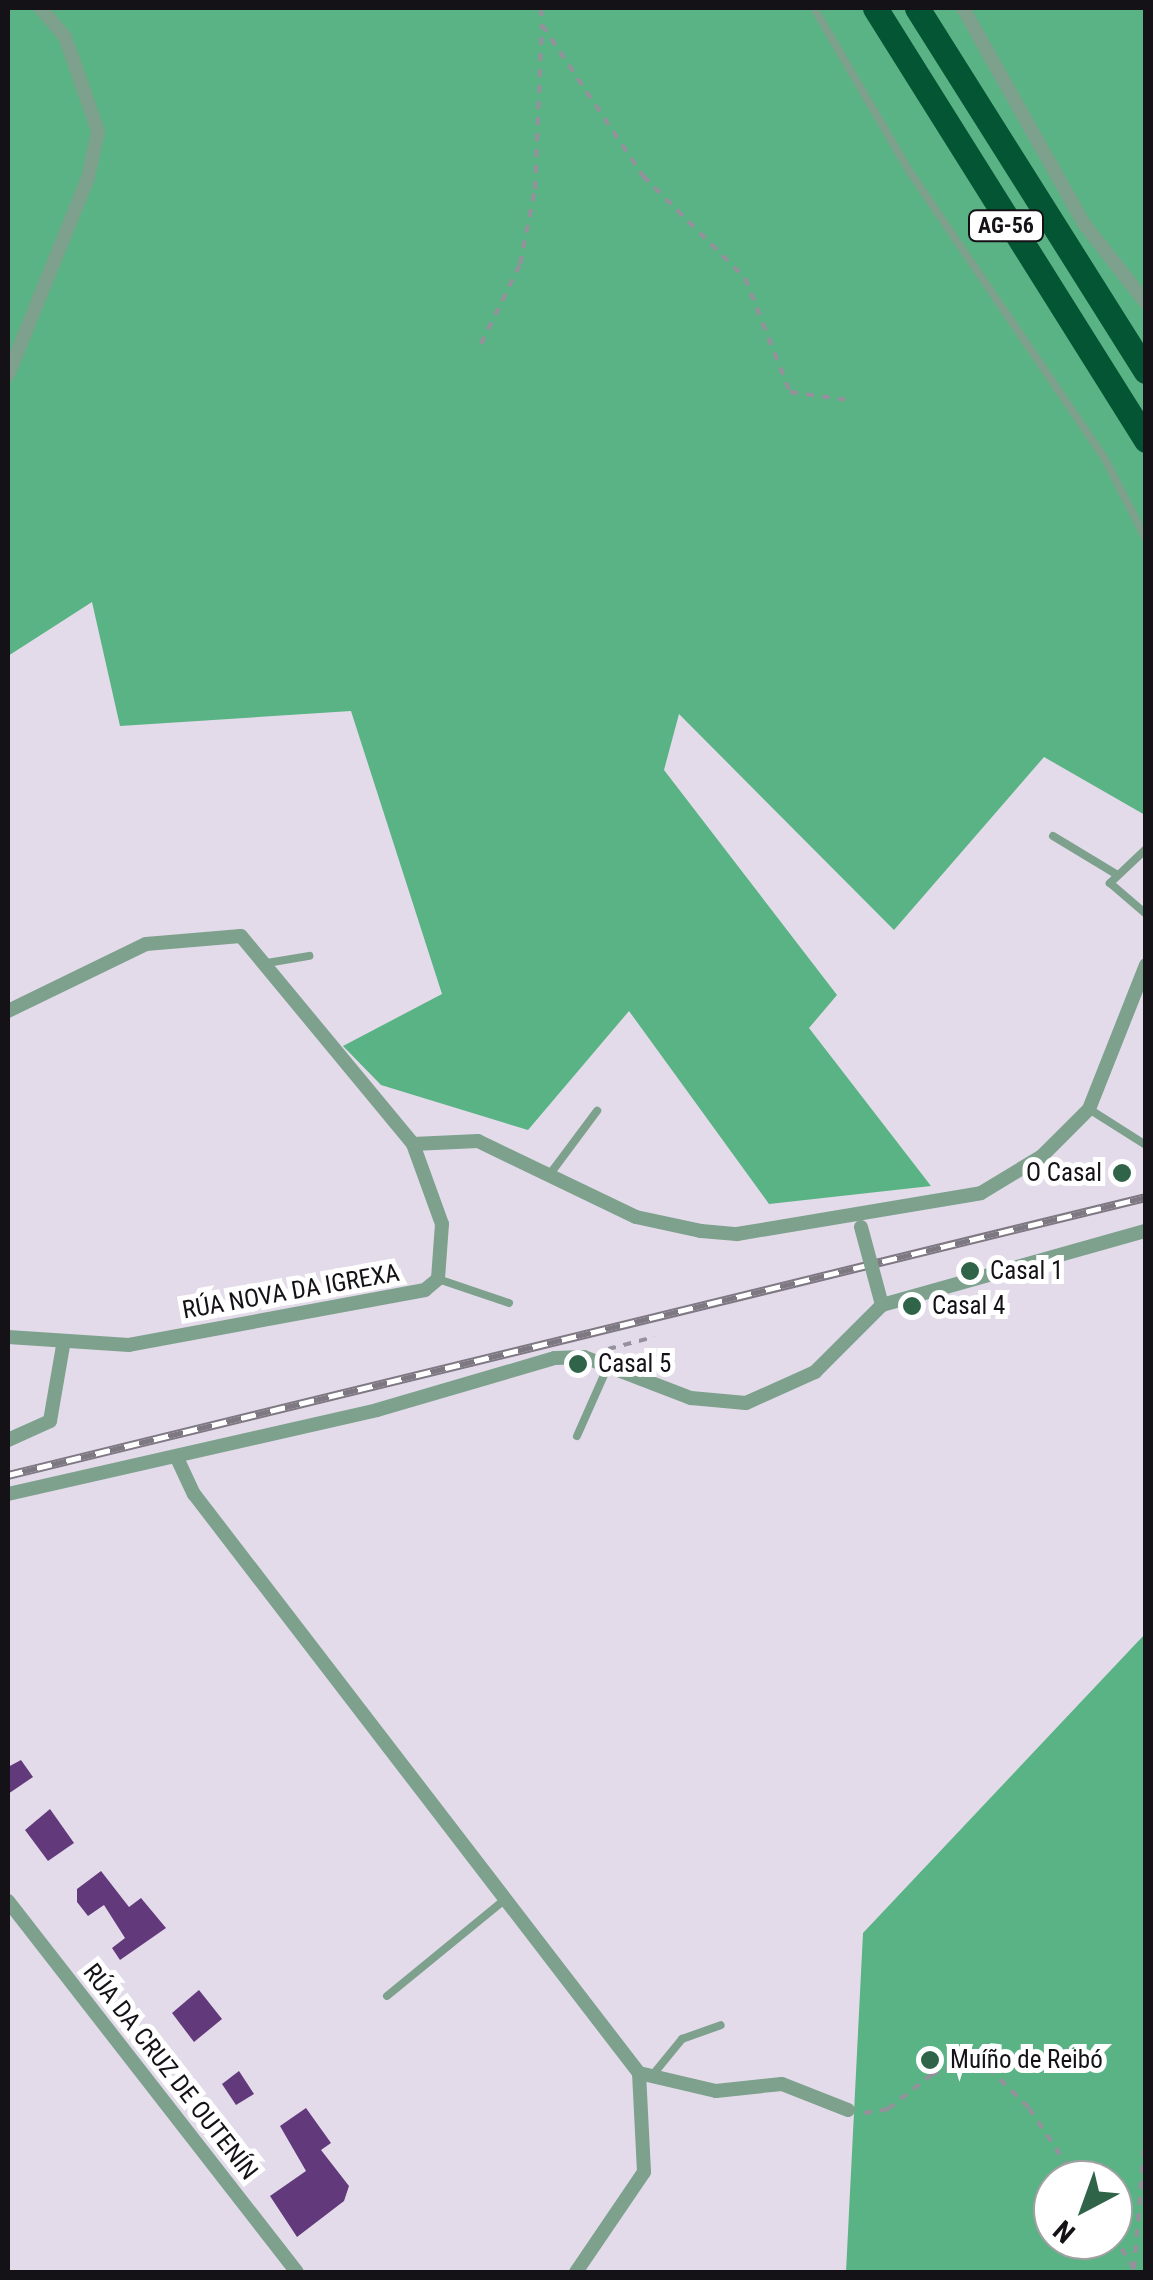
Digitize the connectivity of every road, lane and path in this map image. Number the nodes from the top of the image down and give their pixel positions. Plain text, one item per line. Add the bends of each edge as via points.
1 (41, 8) edge
2 (541, 8) edge
3 (814, 8) edge
4 (875, 8) edge
5 (917, 8) edge
6 (963, 8) edge
7 (542, 25) junction
8 (1146, 303) edge
9 (481, 344) dead end
10 (1146, 371) edge
11 (8, 375) edge
12 (848, 400) dead end
13 (1146, 440) edge
14 (1146, 539) edge
15 (1053, 836) dead end
16 (1146, 849) edge
17 (1116, 874) junction
18 (1144, 910) edge
19 (309, 956) dead end
20 (267, 963) junction
21 (1146, 965) edge
22 (1140, 993) edge
23 (8, 1011) edge
24 (8, 1090) edge
25 (8, 1107) edge
26 (1090, 1109) junction
27 (598, 1111) dead end
28 (413, 1144) junction
29 (1146, 1145) edge
30 (550, 1174) junction
31 (859, 1221) junction
32 (1146, 1231) edge
33 (438, 1279) junction
34 (509, 1304) dead end
35 (882, 1305) junction
36 (8, 1337) edge
37 (654, 1337) dead end
38 (63, 1346) junction
39 (584, 1357) junction
40 (608, 1366) junction
41 (577, 1436) dead end
42 (8, 1440) edge
43 (177, 1458) junction
44 (8, 1494) edge
45 (8, 1901) edge
46 (502, 1902) junction
47 (386, 1996) dead end
48 (722, 2025) dead end
49 (655, 2072) junction
50 (639, 2074) junction
51 (848, 2110) joint
52 (1146, 2124) edge
53 (1064, 2160) edge
54 (1135, 2271) edge
55 (296, 2272) edge
56 (576, 2272) edge

1 - 11 street via 65,37 98,131 88,178
2 - 7 path
3 - 14 lane via 910,172 1105,459
4 - 13 highway, AG-56
5 - 10 highway, AG-56
6 - 8 street via 1085,225
7 - 9 path via 531,208 520,264
7 - 12 path via 643,176 746,278 790,392
15 - 17 lane
16 - 17 lane
17 - 18 lane via 1112,890
19 - 20 lane
20 - 23 street via 234,933 146,944
20 - 28 street, RÚA NOVA DA IGREXA via 296,1012
21 - 22 street
22 - 26 street
24 - 25 path
26 - 29 lane
26 - 31 street via 1042,1156 981,1193
27 - 30 lane
28 - 30 street via 478,1141
28 - 33 street, RÚA NOVA DA IGREXA via 438,1203
30 - 31 street via 636,1217 700,1232
31 - 35 street, bridge
32 - 35 street
33 - 34 lane
33 - 38 street, RÚA NOVA DA IGREXA via 425,1290 129,1345
35 - 40 street via 815,1372 746,1403 691,1398
36 - 38 street, RÚA NOVA DA IGREXA
37 - 39 path
38 - 42 street via 50,1421
39 - 40 street
39 - 43 street
40 - 41 lane
43 - 44 street
43 - 46 street via 194,1494
45 - 55 street, RÚA DA CRUZ DE OUTENÍN
46 - 47 lane
46 - 50 street
48 - 49 lane via 682,2039
49 - 50 street
49 - 51 street via 716,2090 782,2084
50 - 56 street via 644,2172
51 - 53 path via 888,2109 931,2075 977,2057 1029,2108
52 - 54 path

